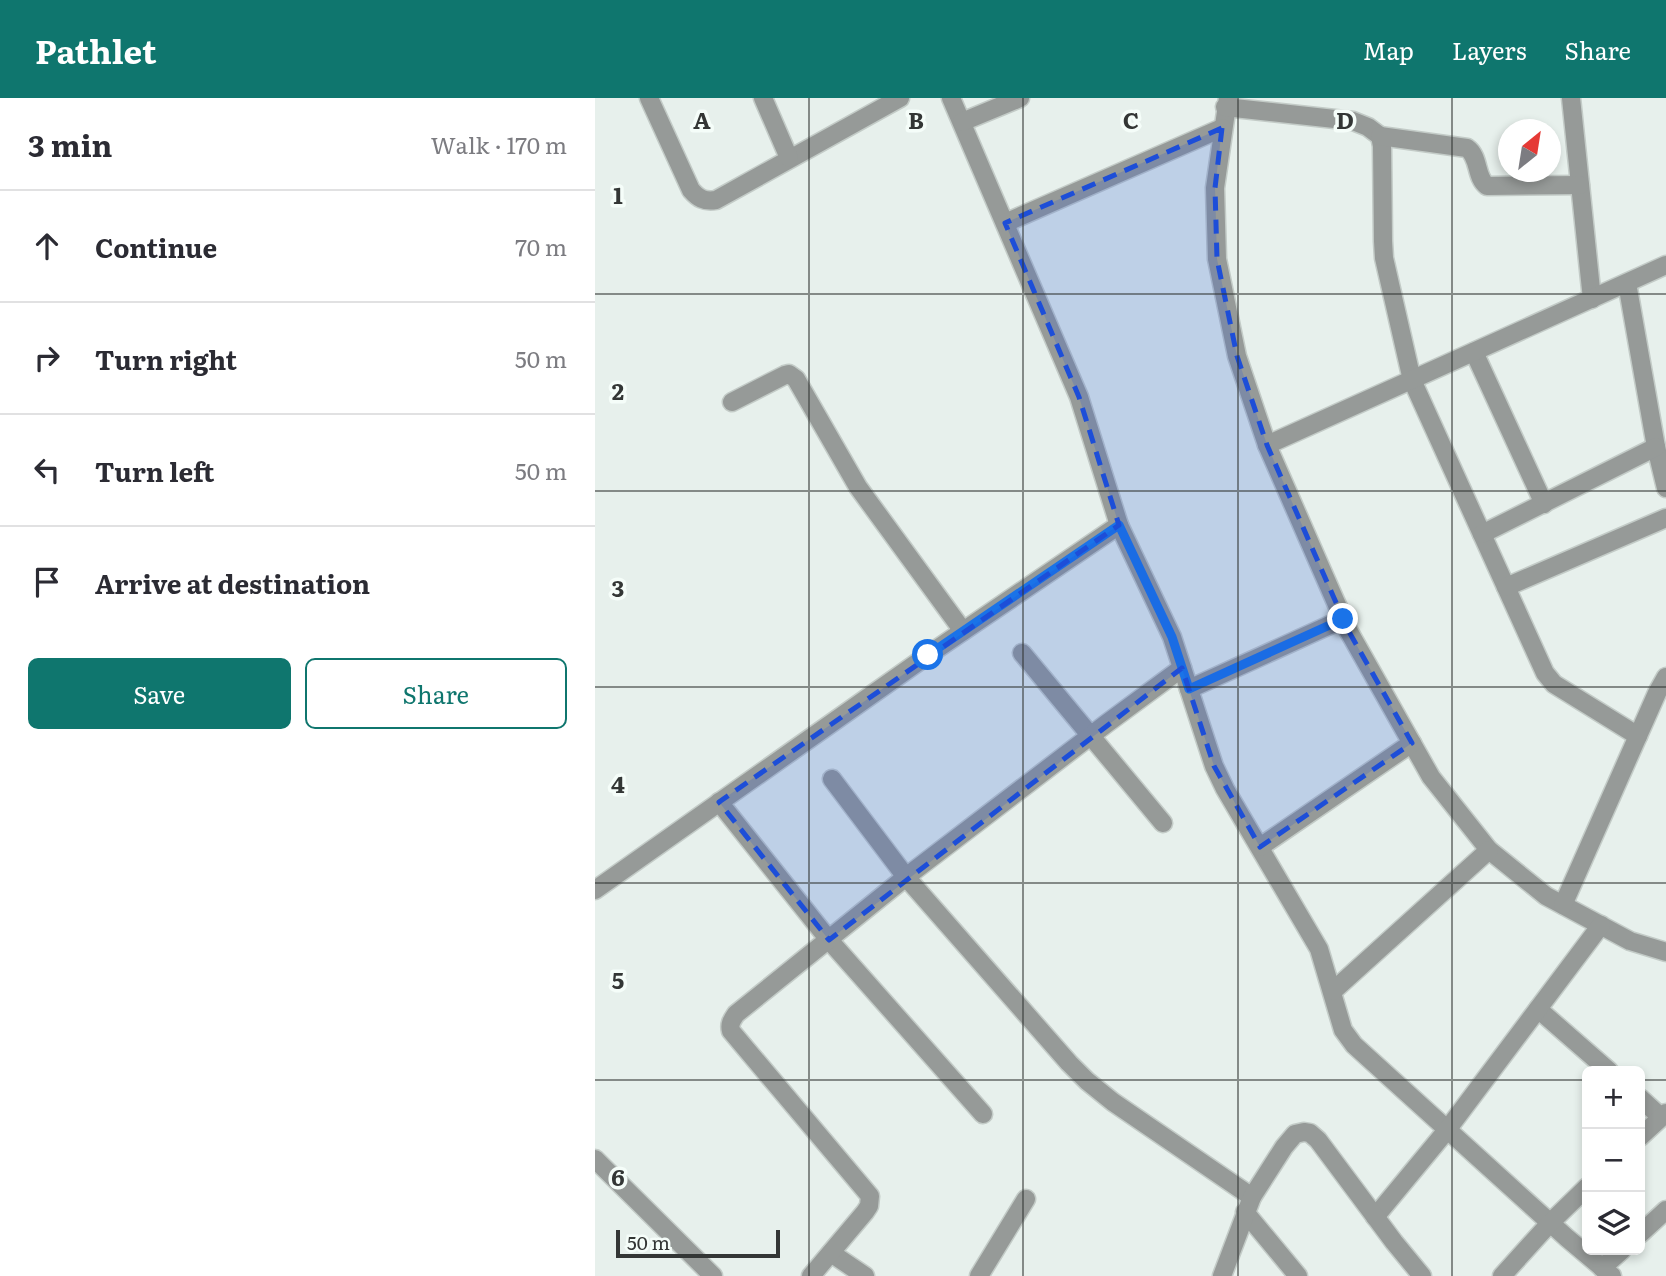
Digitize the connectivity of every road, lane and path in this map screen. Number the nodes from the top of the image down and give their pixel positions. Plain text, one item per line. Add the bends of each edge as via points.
1 (649, 98) edge
2 (763, 98) edge
3 (900, 98) edge
4 (951, 98) edge
5 (1020, 98) edge
6 (1571, 98) edge
7 (1226, 102) edge
8 (962, 122) junction
9 (1222, 128) junction
10 (1380, 136) junction
11 (789, 158) junction
12 (1580, 186) junction
13 (1005, 223) junction
14 (1666, 265) edge
15 (1627, 283) junction
16 (1592, 299) junction
17 (1474, 352) junction
18 (1412, 380) junction
19 (733, 402) dead end
20 (1267, 445) junction
21 (1656, 447) junction
22 (1666, 488) edge
23 (1545, 504) junction
24 (1666, 518) edge
25 (1119, 525) junction
26 (1482, 534) junction
27 (1506, 587) junction
28 (1343, 619) junction
29 (963, 631) junction
30 (1022, 653) dead end
31 (1182, 668) junction
32 (1666, 677) edge
33 (1189, 689) junction
34 (1091, 736) junction
35 (1638, 736) junction
36 (1412, 743) junction
37 (831, 779) dead end
38 (719, 802) junction
39 (1163, 823) dead end
40 (1259, 847) junction
41 (1489, 850) junction
42 (906, 877) junction
43 (595, 890) edge
44 (1563, 905) junction
45 (1601, 926) junction
46 (829, 940) junction
47 (1666, 952) edge
48 (1333, 991) junction
49 (1538, 1009) junction
50 (1603, 1066) edge
51 (1645, 1102) edge
52 (983, 1114) dead end
53 (1663, 1115) edge
54 (1447, 1130) junction
55 (1645, 1132) edge
56 (595, 1159) edge
57 (1582, 1192) edge
58 (1026, 1199) dead end
59 (1249, 1205) junction
60 (1666, 1210) edge
61 (1375, 1217) junction
62 (1550, 1223) junction
63 (1645, 1229) edge
64 (831, 1252) junction
65 (1619, 1255) edge
66 (1607, 1272) edge
67 (713, 1276) edge
68 (811, 1276) edge
69 (865, 1276) edge
70 (980, 1276) edge
71 (1222, 1276) edge
72 (1298, 1276) edge
73 (1422, 1276) edge
74 (1502, 1276) edge

1 - 11 street via 698,198 716,200
2 - 11 street
3 - 11 street
4 - 8 street
5 - 8 street
6 - 12 street
7 - 9 street
7 - 10 street via 1353,121
8 - 13 street
9 - 13 street
9 - 20 street via 1215,188 1217,259 1237,356
10 - 12 street via 1467,148 1487,186
10 - 18 street via 1384,258
12 - 16 street
13 - 25 street via 1079,397
14 - 15 street
15 - 16 street
15 - 21 street
16 - 17 street
17 - 18 street
17 - 23 street
18 - 20 street
18 - 26 street
19 - 29 street via 785,375 796,379 858,487
20 - 28 street
21 - 22 street
21 - 23 street
23 - 26 street
24 - 27 street
25 - 29 street
25 - 31 street
26 - 27 street
27 - 35 street via 1549,679
28 - 33 street
28 - 36 street
29 - 38 street
30 - 34 street
31 - 33 street
31 - 34 street
32 - 35 street
33 - 40 street via 1214,766
34 - 39 street
34 - 42 street
35 - 44 street
36 - 40 street
36 - 41 street via 1431,777
37 - 42 street
38 - 43 street
38 - 46 street
40 - 48 street via 1319,949
41 - 44 street
41 - 48 street
42 - 46 street
42 - 59 street via 1087,1081
44 - 45 street
45 - 47 street
45 - 49 street
46 - 52 street
46 - 64 street via 736,1014 730,1026 870,1196 869,1206
48 - 54 street via 1349,1040
49 - 50 street
49 - 54 street
51 - 53 street
53 - 55 street
54 - 61 street
54 - 62 street
56 - 67 street
57 - 62 street
58 - 70 street
59 - 61 street via 1284,1147 1295,1134 1304,1132 1318,1140
59 - 71 street
59 - 72 street
60 - 63 street
61 - 73 street
62 - 66 street
62 - 74 street
64 - 68 street
64 - 69 street
65 - 66 street

